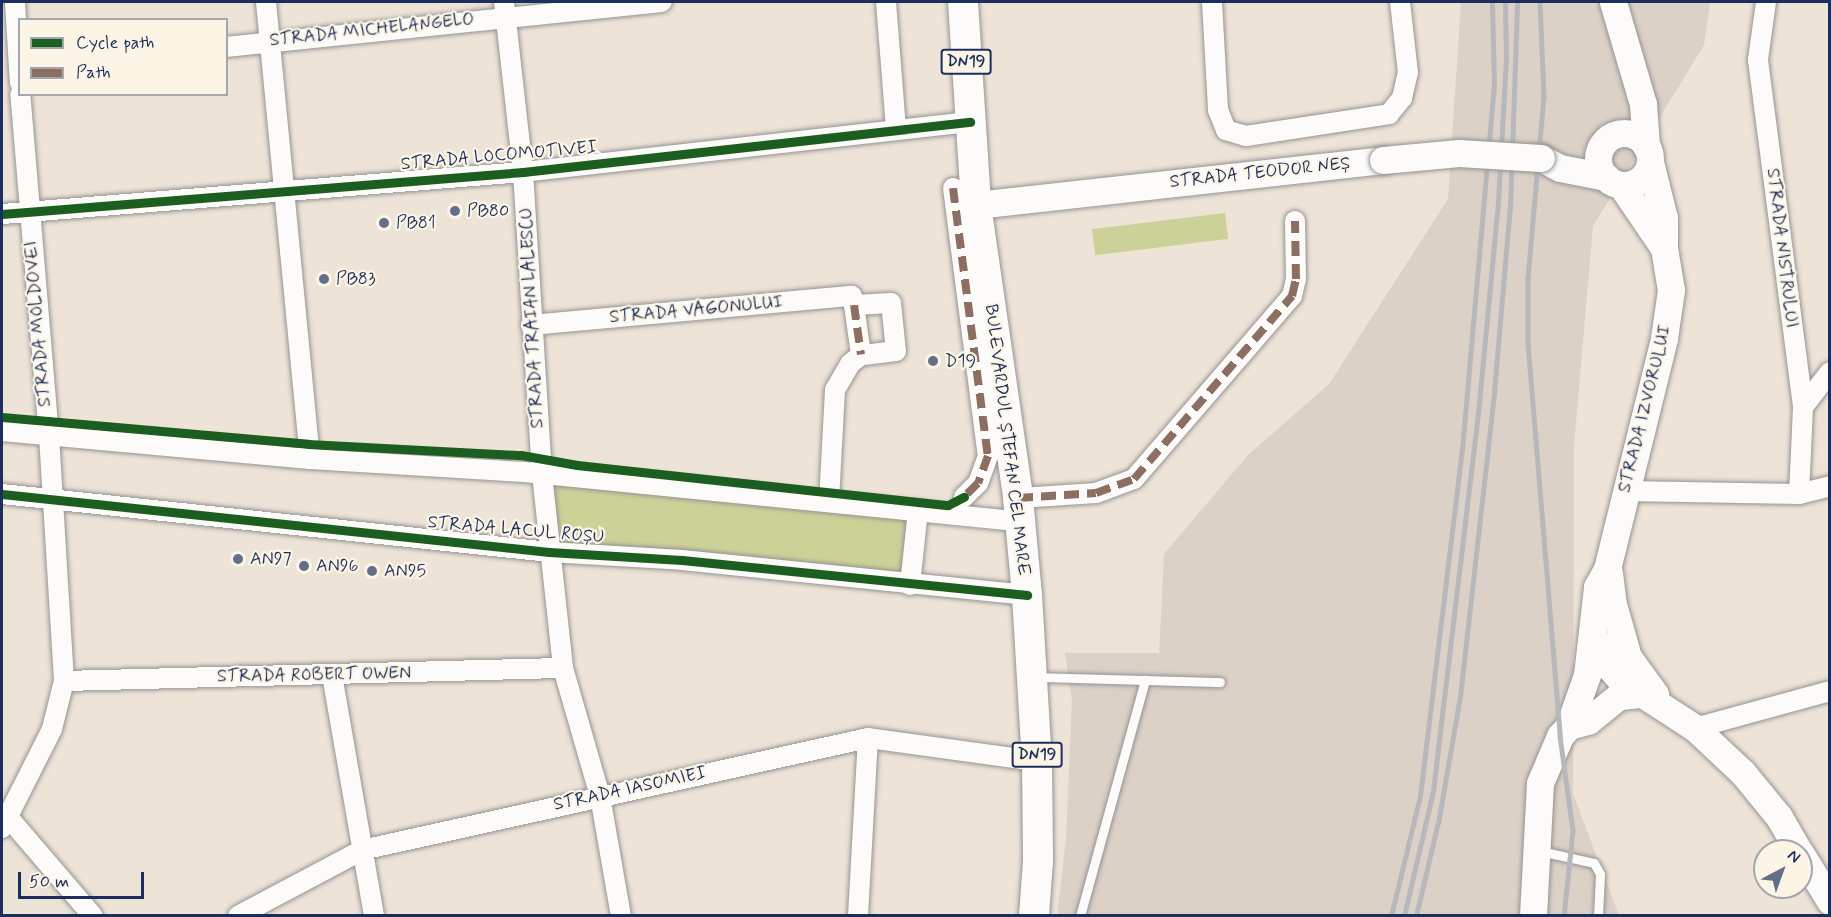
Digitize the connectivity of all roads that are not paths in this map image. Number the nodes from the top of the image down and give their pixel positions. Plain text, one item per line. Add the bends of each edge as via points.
1 (15, 2) edge
2 (266, 2) edge
3 (662, 2) edge
4 (886, 2) edge
5 (963, 2) edge
6 (1212, 2) edge
7 (1400, 2) edge
8 (1613, 2) edge
9 (1766, 2) edge
10 (504, 8) edge
11 (269, 41) junction
12 (228, 47) edge
13 (18, 58) edge
14 (1634, 85) junction
15 (20, 96) edge
16 (970, 122) junction
17 (896, 130) junction
18 (1606, 142) junction
19 (1648, 154) junction
20 (1543, 159) junction
21 (523, 172) junction
22 (1613, 181) junction
23 (282, 192) junction
24 (965, 197) junction
25 (30, 212) junction
26 (2, 214) edge
27 (1294, 221) dead end
28 (1664, 248) junction
29 (854, 304) junction
30 (531, 325) junction
31 (861, 355) junction
32 (1830, 372) edge
33 (1803, 407) junction
34 (2, 431) edge
35 (49, 436) junction
36 (1007, 437) junction
37 (310, 459) junction
38 (542, 474) junction
39 (1830, 486) edge
40 (1625, 491) junction
41 (2, 494) edge
42 (1799, 494) junction
43 (52, 500) junction
44 (829, 500) junction
45 (958, 504) junction
46 (918, 510) junction
47 (1019, 510) junction
48 (549, 552) junction
49 (1607, 569) junction
50 (910, 585) junction
51 (1027, 595) junction
52 (1612, 603) junction
53 (1593, 634) junction
54 (1606, 663) junction
55 (564, 668) junction
56 (332, 675) junction
57 (1032, 676) junction
58 (1145, 680) junction
59 (64, 681) junction
60 (1220, 682) dead end
61 (1830, 691) edge
62 (1641, 694) junction
63 (1685, 722) junction
64 (1569, 726) junction
65 (868, 738) junction
66 (1037, 762) junction
67 (600, 795) junction
68 (4, 820) edge
69 (1792, 839) edge
70 (362, 850) junction
71 (1538, 851) junction
72 (1813, 873) edge
73 (1830, 900) edge
74 (93, 915) edge
75 (238, 915) edge
76 (374, 915) edge
77 (621, 915) edge
78 (858, 915) edge
79 (1034, 915) edge
80 (1080, 915) edge
81 (1533, 915) edge
82 (1598, 915) edge

1 - 13 street
2 - 11 street
3 - 10 street, STRADA MICHELANGELO
4 - 17 street
5 - 16 main road, BULEVARDUL ȘTEFAN CEL MARE / DN19
6 - 7 street via 1218,110 1226,130 1246,136 1389,114 1402,98 1408,73
8 - 14 main road, STRADA IZVORULUI
9 - 33 street, STRADA NISTRULUI via 1758,60
10 - 11 street, STRADA MICHELANGELO
10 - 21 street, STRADA TRAIAN LALESCU
11 - 12 street, STRADA MICHELANGELO
11 - 23 street
14 - 18 main road
14 - 19 main road, STRADA IZVORULUI via 1642,104
15 - 25 street, STRADA MOLDOVEI
16 - 17 street, STRADA LOCOMOTIVEI
16 - 24 main road, BULEVARDUL ȘTEFAN CEL MARE / DN19
17 - 21 street, STRADA LOCOMOTIVEI
18 - 19 main road via 1625,134
18 - 20 main road, STRADA TEODOR NEȘ
18 - 22 main road via 1599,162
19 - 22 main road via 1637,182
19 - 28 main road, STRADA IZVORULUI via 1664,218
20 - 22 main road, STRADA TEODOR NEȘ via 1560,168
20 - 24 main road, STRADA TEODOR NEȘ, bridge via 1459,153
21 - 23 street, STRADA LOCOMOTIVEI
21 - 30 street, STRADA TRAIAN LALESCU
22 - 28 main road, STRADA IZVORULUI
23 - 25 street, STRADA LOCOMOTIVEI
23 - 37 street
24 - 36 main road, BULEVARDUL ȘTEFAN CEL MARE / DN19
24 - 45 street via 988,456 978,483
25 - 26 street, STRADA LOCOMOTIVEI
25 - 35 street, STRADA MOLDOVEI
27 - 47 street via 1296,279 1292,296 1134,479 1096,493
28 - 40 main road, STRADA IZVORULUI via 1671,290 1664,338
29 - 30 street, STRADA VAGONULUI via 852,296
29 - 31 street
29 - 31 street, STRADA VAGONULUI via 891,303 896,351
30 - 38 street, STRADA TRAIAN LALESCU
31 - 44 street via 850,364 835,390
32 - 33 street
33 - 42 street, STRADA NISTRULUI
34 - 35 street
35 - 37 street
35 - 43 street, STRADA MOLDOVEI
36 - 45 street via 997,471
36 - 47 main road, BULEVARDUL ȘTEFAN CEL MARE / DN19
37 - 38 street
38 - 44 street
38 - 48 street, STRADA TRAIAN LALESCU
39 - 42 street
40 - 42 street
40 - 49 main road, STRADA IZVORULUI
41 - 43 street, STRADA LACUL ROȘU
43 - 48 street, STRADA LACUL ROȘU
43 - 59 street, STRADA MOLDOVEI
44 - 46 street
45 - 46 street
45 - 47 street
46 - 50 street
47 - 51 main road, BULEVARDUL ȘTEFAN CEL MARE / DN19
48 - 50 street, STRADA LACUL ROȘU via 682,560
48 - 55 street, STRADA TRAIAN LALESCU
49 - 52 main road, STRADA IZVORULUI via 1612,581
49 - 53 main road, STRADA IZVORULUI via 1598,587
50 - 51 street, STRADA LACUL ROȘU
51 - 57 main road, BULEVARDUL ȘTEFAN CEL MARE / DN19
52 - 54 main road
52 - 63 main road, STRADA IZVORULUI via 1628,657 1643,681
53 - 54 main road, STRADA IZVORULUI
53 - 64 main road via 1587,675
54 - 62 main road, STRADA IZVORULUI
54 - 64 main road via 1589,705
55 - 56 street, STRADA ROBERT OWEN
55 - 67 street, STRADA TRAIAN LALESCU
56 - 59 street, STRADA ROBERT OWEN
56 - 70 street
57 - 58 lane
57 - 66 main road, BULEVARDUL ȘTEFAN CEL MARE / DN19
58 - 60 lane
58 - 80 lane
59 - 68 street, STRADA MOLDOVEI via 52,729
61 - 63 street
62 - 63 main road, STRADA IZVORULUI
62 - 64 main road via 1619,696 1588,721
63 - 69 main road, STRADA IZVORULUI via 1743,773
64 - 71 main road via 1550,755 1540,783
65 - 66 street, STRADA IASOMIEI
65 - 67 street, STRADA IASOMIEI
65 - 78 street
66 - 79 main road, BULEVARDUL ȘTEFAN CEL MARE / DN19
67 - 70 street, STRADA IASOMIEI
67 - 77 street, STRADA TRAIAN LALESCU
68 - 74 street
70 - 75 street, STRADA IASOMIEI
70 - 76 street
71 - 81 main road
71 - 82 lane via 1594,863 1600,874
72 - 73 main road, STRADA IZVORULUI

